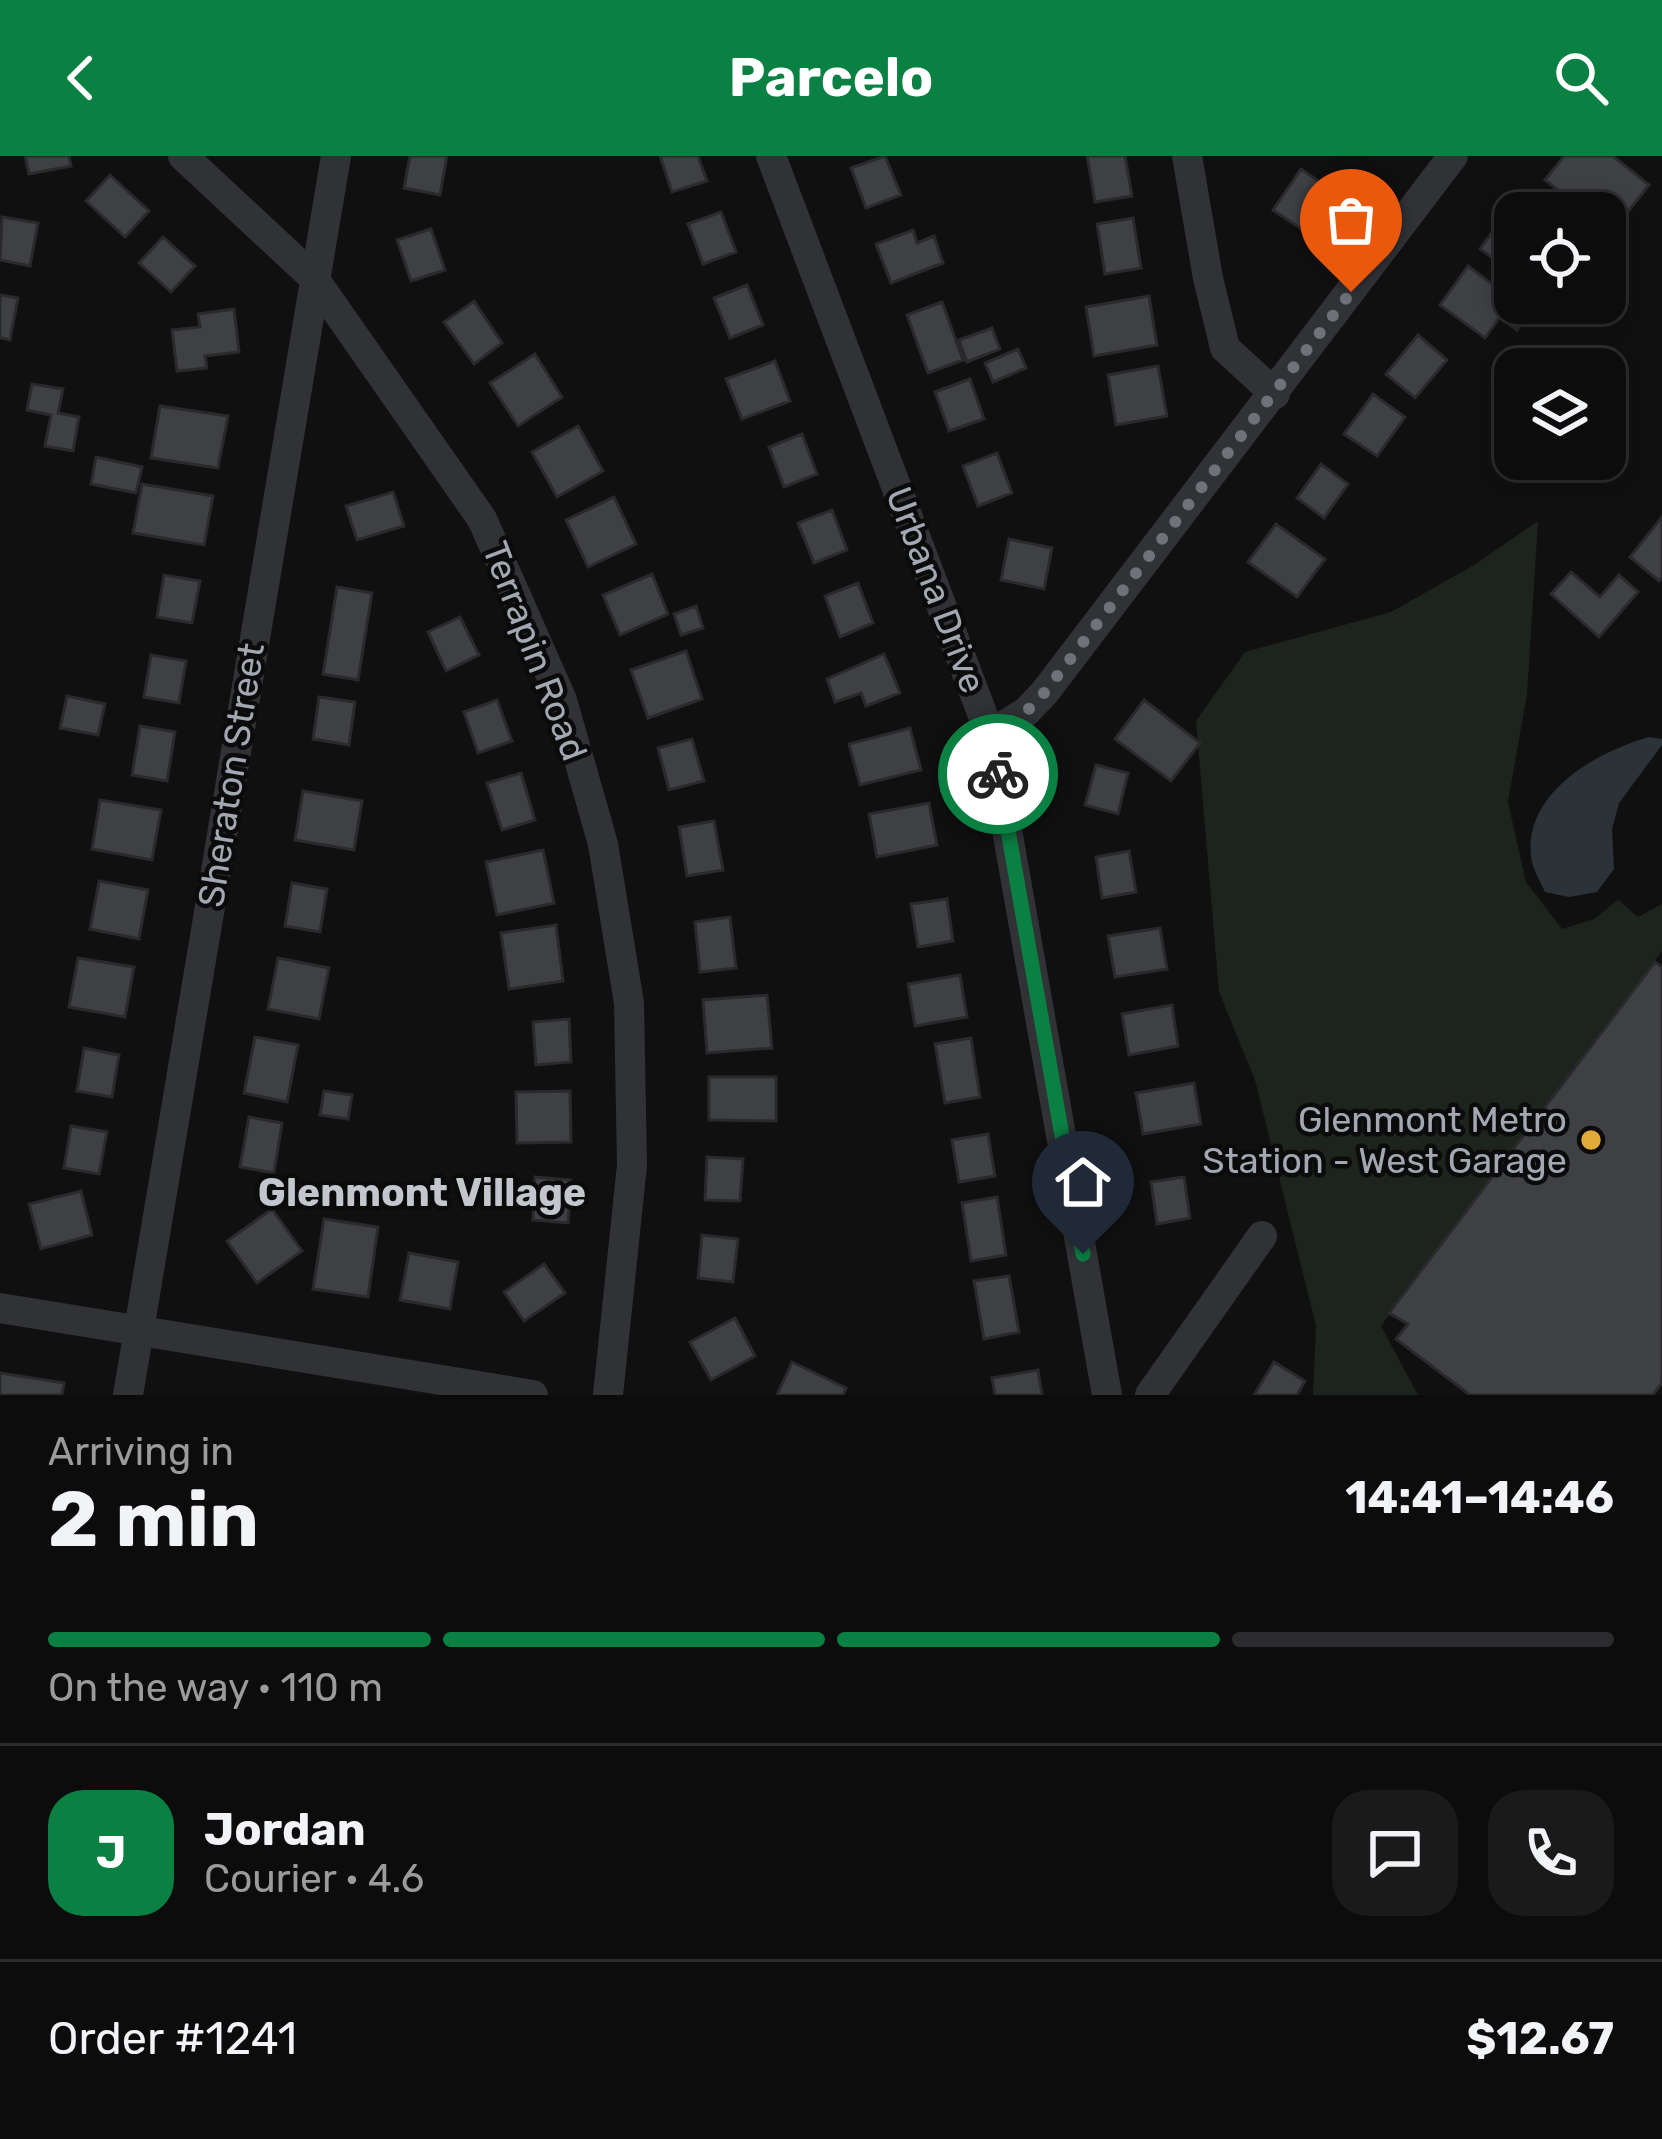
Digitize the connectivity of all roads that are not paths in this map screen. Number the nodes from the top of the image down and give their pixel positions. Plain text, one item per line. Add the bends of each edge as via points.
1 (183, 156) edge
2 (336, 156) edge
3 (771, 156) edge
4 (1187, 156) edge
5 (1453, 156) edge
6 (313, 278) junction
7 (1275, 394) junction
8 (991, 734) junction
9 (1262, 1236) dead end
10 (0, 1308) edge
11 (139, 1330) junction
12 (128, 1395) edge
13 (532, 1395) edge
14 (608, 1395) edge
15 (1107, 1395) edge
16 (1150, 1395) edge

1 - 6 street, Terrapin Road
2 - 6 street, Sheraton Street
3 - 8 street, Urbana Drive
4 - 7 street via 1226,348
5 - 7 street
6 - 11 street, Sheraton Street
6 - 14 street, Terrapin Road via 482,518 562,700 603,844 629,1003 632,1165
7 - 8 street via 1045,692
8 - 15 street, Urbana Drive
9 - 16 street
10 - 11 street
11 - 12 street, Sheraton Street
11 - 13 street

